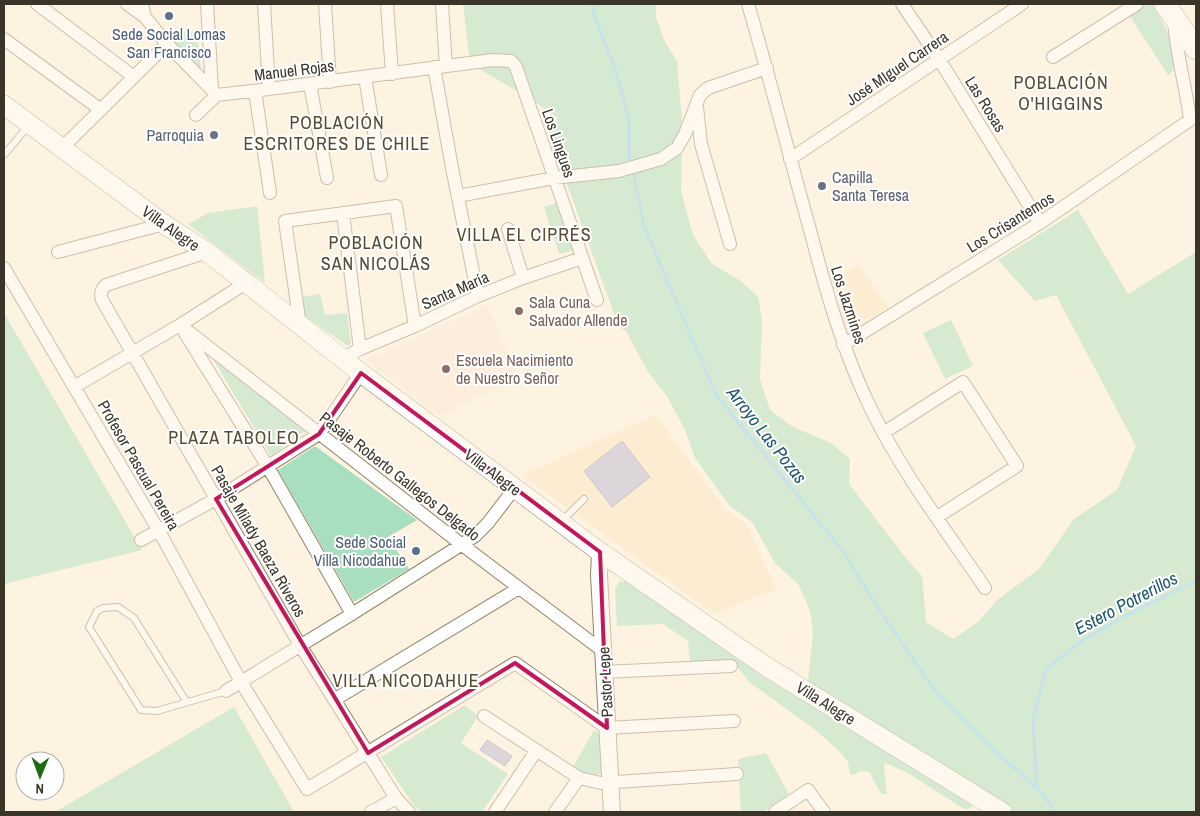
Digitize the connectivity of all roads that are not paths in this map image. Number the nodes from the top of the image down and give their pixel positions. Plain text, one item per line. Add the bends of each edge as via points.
1 (37, 4) edge
2 (127, 4) edge
3 (142, 4) edge
4 (207, 4) edge
5 (264, 4) edge
6 (325, 4) edge
7 (387, 4) edge
8 (442, 4) edge
9 (748, 4) edge
10 (902, 4) edge
11 (1022, 4) edge
12 (1137, 4) edge
13 (1170, 10) edge
14 (145, 17) junction
15 (4, 39) edge
16 (167, 44) junction
17 (1196, 49) edge
18 (1053, 57) dead end
19 (939, 59) junction
20 (440, 67) junction
21 (766, 68) junction
22 (392, 74) junction
23 (134, 77) junction
24 (365, 77) junction
25 (330, 82) junction
26 (310, 84) junction
27 (269, 89) junction
28 (255, 91) junction
29 (215, 92) junction
30 (697, 104) junction
31 (4, 105) edge
32 (101, 110) junction
33 (196, 115) dead end
34 (30, 124) junction
35 (62, 148) junction
36 (4, 155) edge
37 (790, 159) junction
38 (381, 175) dead end
39 (327, 178) dead end
40 (554, 178) junction
41 (270, 193) dead end
42 (458, 196) junction
43 (343, 213) junction
44 (1040, 223) junction
45 (164, 224) junction
46 (508, 230) dead end
47 (730, 244) dead end
48 (58, 252) dead end
49 (207, 252) junction
50 (582, 258) junction
51 (4, 268) edge
52 (523, 278) junction
53 (246, 284) junction
54 (478, 296) junction
55 (597, 300) dead end
56 (180, 325) junction
57 (300, 325) junction
58 (415, 326) junction
59 (843, 344) junction
60 (132, 353) junction
61 (352, 353) junction
62 (361, 373) junction
63 (74, 387) junction
64 (884, 433) junction
65 (318, 434) junction
66 (268, 467) junction
67 (514, 489) junction
68 (216, 498) junction
69 (584, 499) dead end
70 (937, 517) junction
71 (560, 523) junction
72 (159, 531) junction
73 (142, 540) dead end
74 (461, 544) junction
75 (600, 552) junction
76 (520, 588) junction
77 (985, 588) dead end
78 (352, 614) junction
79 (300, 645) junction
80 (603, 651) junction
81 (731, 666) dead end
82 (604, 672) junction
83 (241, 682) junction
84 (226, 690) joint
85 (334, 700) junction
86 (186, 701) junction
87 (484, 716) dead end
88 (734, 721) dead end
89 (607, 728) junction
90 (536, 752) junction
91 (368, 753) junction
92 (737, 774) dead end
93 (579, 778) junction
94 (610, 782) junction
95 (396, 798) junction
96 (371, 812) edge
97 (409, 812) edge
98 (495, 812) edge
99 (555, 812) edge
100 (612, 812) edge
101 (775, 812) edge
102 (824, 812) edge
103 (1002, 812) edge

1 - 23 street
2 - 14 street
3 - 14 street
4 - 29 street
5 - 27 street
6 - 25 street
7 - 22 street
8 - 20 street
9 - 21 street, Los Jazmines
10 - 19 street, Las Rosas
11 - 19 street, José MIguel Carrera
12 - 18 street
13 - 17 highway
13 - 44 street, Los Crisantemos via 1190,120
14 - 16 street
15 - 32 street
16 - 23 street
16 - 29 street
19 - 37 street, José MIguel Carrera
19 - 44 street, Las Rosas
20 - 22 street, Manuel Rojas
20 - 40 street, Los Lingues via 493,60 511,61 516,67
20 - 42 street
21 - 30 street via 708,88 700,95
21 - 37 street, Los Jazmines
22 - 24 street, Manuel Rojas
23 - 32 street
24 - 25 street, Manuel Rojas
24 - 38 street
25 - 26 street, Manuel Rojas
26 - 27 street, Manuel Rojas
26 - 39 street
27 - 28 street, Manuel Rojas
28 - 29 street, Manuel Rojas
28 - 41 street
29 - 33 street
30 - 40 street via 677,148 661,159 619,171
30 - 47 street via 701,144
31 - 34 main road, Villa Alegre
32 - 35 street
34 - 35 main road, Villa Alegre
34 - 36 lane
35 - 45 main road, Villa Alegre
37 - 59 street, Los Jazmines
40 - 42 street
40 - 50 street, Los Lingues
42 - 54 street
43 - 57 street via 285,221
43 - 58 street via 396,206
43 - 61 street
44 - 59 street, Los Crisantemos
45 - 48 street
45 - 49 main road, Villa Alegre
46 - 52 street
49 - 53 main road, Villa Alegre
49 - 60 street, Pasaje Milady Baeza Riveros via 101,289 102,300
50 - 52 street, Santa María
50 - 55 street, Los Lingues
51 - 63 street, Profesor Pascual Pereira
52 - 54 street, Santa María
53 - 56 street
53 - 57 main road, Villa Alegre
54 - 58 street, Santa María
56 - 60 street
56 - 65 street, Pasaje Roberto Gallegos Delgado
56 - 66 street
57 - 61 main road, Villa Alegre
58 - 61 street, Santa María
59 - 64 street, Los Jazmines
60 - 63 street
60 - 68 street, Pasaje Milady Baeza Riveros
61 - 62 main road, Villa Alegre
62 - 65 street
62 - 67 main road, Villa Alegre
63 - 72 street, Profesor Pascual Pereira
64 - 70 street, Los Jazmines
64 - 70 street via 963,382 1017,466
65 - 66 street
65 - 74 street, Pasaje Roberto Gallegos Delgado
66 - 68 street
66 - 78 street
67 - 71 main road, Villa Alegre
67 - 74 street via 488,523
68 - 72 street
68 - 79 street, Pasaje Milady Baeza Riveros
69 - 71 lane
70 - 77 street, Los Jazmines
71 - 75 main road, Villa Alegre
72 - 73 street
72 - 83 street, Profesor Pascual Pereira
74 - 76 street, Pasaje Roberto Gallegos Delgado
74 - 78 street
75 - 80 street, Pastor Lepe
75 - 103 main road, Villa Alegre via 764,664
76 - 80 street, Pasaje Roberto Gallegos Delgado
76 - 85 street
78 - 79 street
79 - 83 street
79 - 85 street, Pasaje Milady Baeza Riveros
80 - 82 street, Pastor Lepe
81 - 82 street
82 - 89 street, Pastor Lepe
83 - 84 street
83 - 91 street, Profesor Pascual Pereira via 307,789
84 - 86 lane
85 - 91 street, Pasaje Milady Baeza Riveros
86 - 86 lane via 134,618 118,608 97,611 89,627 141,710 157,711
87 - 90 street
88 - 89 street
89 - 91 street via 514,663
89 - 94 street, Pastor Lepe
90 - 93 street
90 - 98 street
91 - 95 street, Pasaje Milady Baeza Riveros
92 - 94 street
93 - 94 street
93 - 99 street
94 - 100 street, Pastor Lepe
95 - 96 street
95 - 97 street, Pasaje Milady Baeza Riveros
101 - 102 street via 808,790

